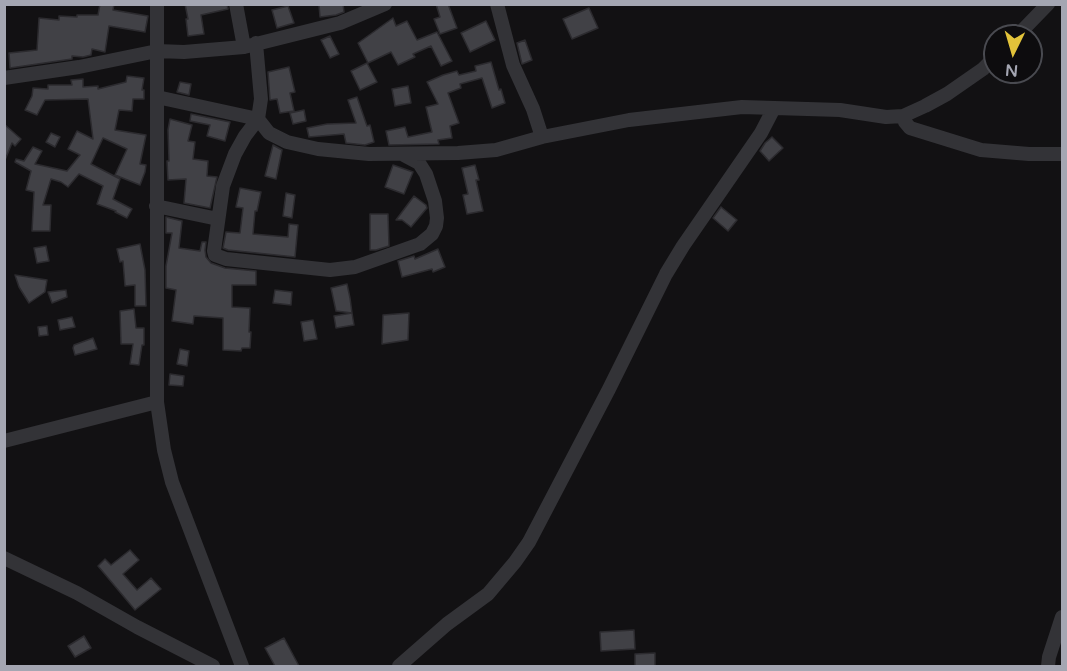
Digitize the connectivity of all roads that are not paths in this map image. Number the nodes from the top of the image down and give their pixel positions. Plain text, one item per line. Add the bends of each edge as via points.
1 (157, 4) edge
2 (236, 4) edge
3 (385, 4) edge
4 (497, 4) edge
5 (1048, 4) edge
6 (1029, 24) edge
7 (250, 45) junction
8 (157, 51) junction
9 (983, 68) edge
10 (4, 78) edge
11 (157, 97) junction
12 (774, 108) junction
13 (903, 116) junction
14 (258, 119) junction
15 (542, 137) junction
16 (401, 154) junction
17 (1062, 154) edge
18 (156, 206) junction
19 (218, 219) junction
20 (157, 402) junction
21 (4, 441) edge
22 (4, 558) edge
23 (1062, 617) edge
24 (213, 666) edge
25 (242, 666) edge
26 (399, 666) edge
27 (1048, 666) edge

1 - 8 street
2 - 7 street
3 - 7 street via 340,23
4 - 15 street via 513,65
5 - 6 street
7 - 8 street
7 - 14 street via 261,99
8 - 10 street
8 - 11 street
9 - 13 street
11 - 14 street
11 - 18 street
12 - 13 street
12 - 15 street via 742,107 661,116
12 - 26 street via 666,274 529,542 488,594
13 - 17 street via 910,128 981,150
14 - 16 street via 270,133 297,145
14 - 19 street via 235,154 223,186
15 - 16 street via 496,150
16 - 19 street via 419,163 426,174 437,218 432,234 403,251 355,267 330,270 226,259 214,251
18 - 19 street
18 - 20 street
20 - 21 street
20 - 25 street via 172,482
22 - 24 street
23 - 27 street

